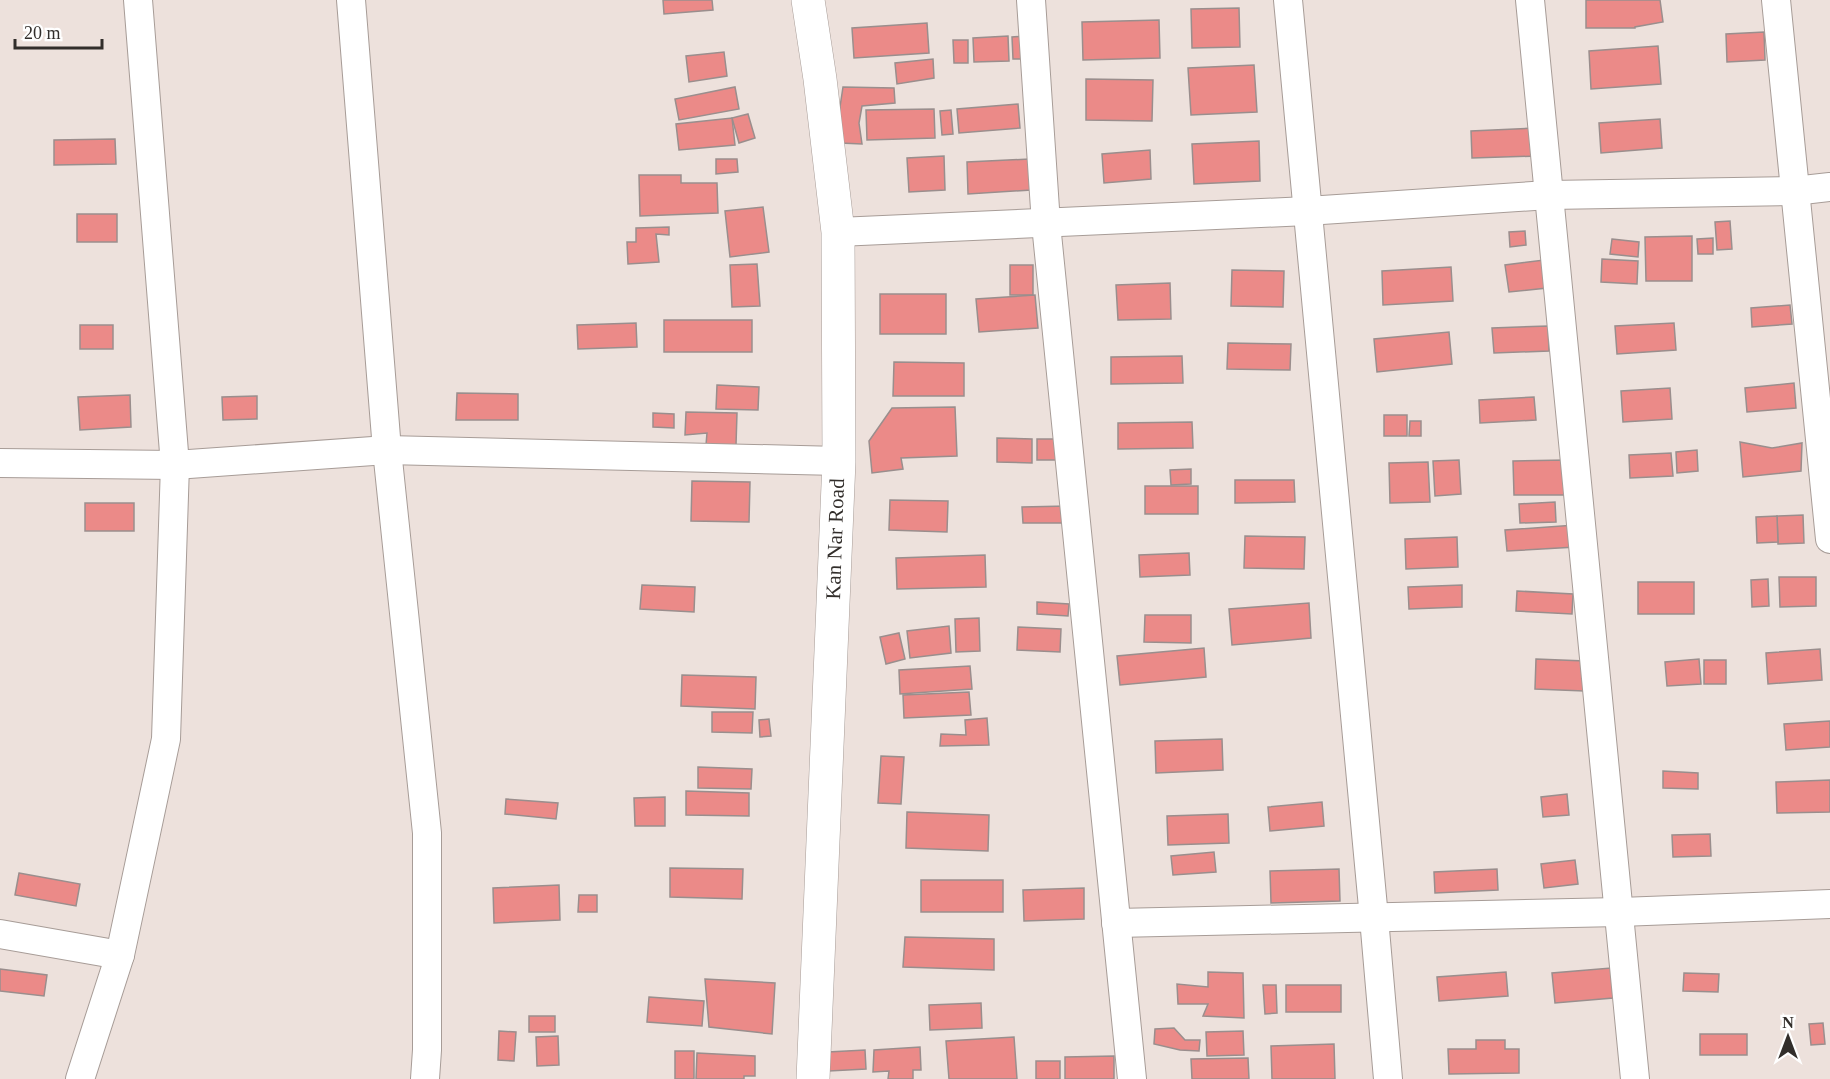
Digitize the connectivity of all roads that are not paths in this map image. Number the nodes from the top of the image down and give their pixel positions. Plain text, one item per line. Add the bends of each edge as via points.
1 (138, 0) edge
2 (351, 0) edge
3 (808, 0) edge
4 (1031, 0) edge
5 (1287, 0) edge
6 (1530, 0) edge
7 (1776, 0) edge
8 (1830, 188) edge
9 (1794, 191) junction
10 (1549, 195) junction
11 (1307, 211) junction
12 (1046, 224) junction
13 (838, 232) junction
14 (387, 450) junction
15 (839, 461) junction
16 (0, 463) edge
17 (175, 465) junction
18 (1830, 538) edge
19 (1830, 904) edge
20 (1620, 912) junction
21 (1374, 918) junction
22 (1116, 923) junction
23 (0, 934) edge
24 (120, 956) junction
25 (80, 1079) edge
26 (425, 1079) edge
27 (813, 1079) edge
28 (1132, 1079) edge
29 (1388, 1079) edge
30 (1635, 1079) edge

1 - 17 street
2 - 14 street
3 - 13 main road, Kan Nar Road
4 - 12 street
5 - 11 street
6 - 10 street
7 - 9 street
8 - 9 street
9 - 10 street
9 - 18 street
10 - 11 street
10 - 20 street
11 - 12 street
11 - 21 street
12 - 13 street
12 - 22 street
13 - 15 main road, Kan Nar Road
14 - 15 street
14 - 17 street
14 - 26 street via 427,833
15 - 27 main road, Kan Nar Road
16 - 17 street
17 - 24 street via 166,739
19 - 20 street
20 - 21 street
20 - 30 street
21 - 22 street
21 - 29 street
22 - 28 street
23 - 24 street
24 - 25 street

